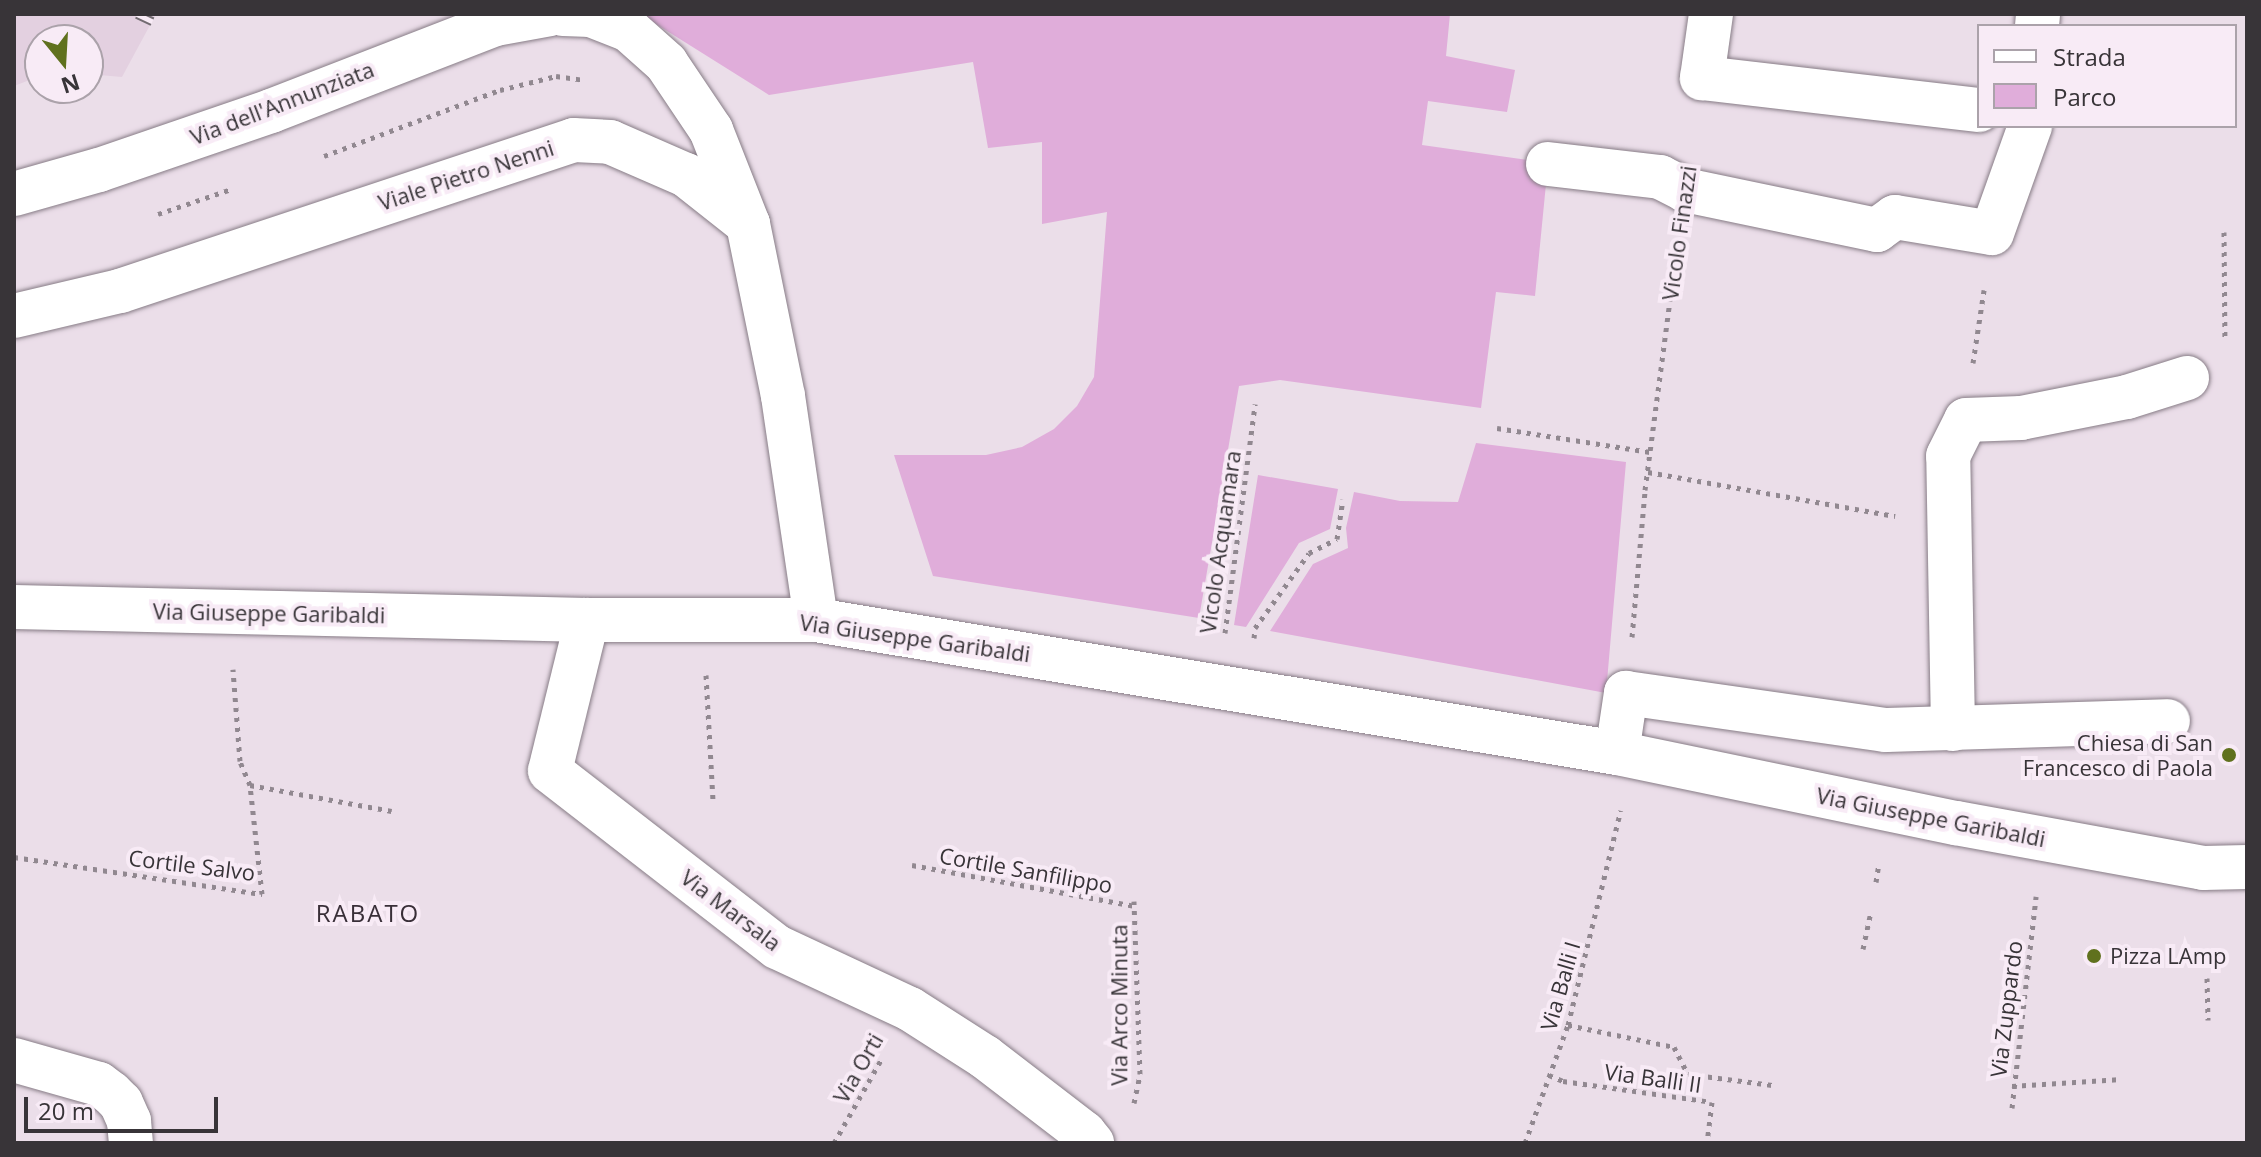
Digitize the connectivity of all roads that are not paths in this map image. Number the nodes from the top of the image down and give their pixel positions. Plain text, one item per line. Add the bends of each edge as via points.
1 (550, 14) edge
2 (563, 14) edge
3 (1711, 14) edge
4 (1977, 110) edge
5 (2029, 128) edge
6 (1548, 164) dead end
7 (14, 194) edge
8 (748, 224) junction
9 (14, 316) edge
10 (2187, 378) dead end
11 (14, 607) edge
12 (587, 620) junction
13 (816, 620) junction
14 (2168, 721) dead end
15 (1953, 729) junction
16 (1617, 753) junction
17 (2247, 867) edge
18 (14, 1060) edge
19 (131, 1140) edge
20 (1092, 1143) edge

1 - 7 street, Via dell'Annunziata via 495,24 271,111
2 - 8 street via 591,15 629,30 666,63 711,130
3 - 4 street via 1702,78
5 - 6 street via 1992,233 1895,217 1877,230 1685,190 1660,177
8 - 9 street, Viale Pietro Nenni via 686,175 610,142 574,140 120,291
8 - 13 street via 783,396
10 - 15 street via 2127,397 2021,418 1966,420 1948,456
11 - 12 street, Via Giuseppe Garibaldi
12 - 13 street, Via Giuseppe Garibaldi
12 - 20 street, Via Marsala via 550,771 777,947 910,1009 985,1057
13 - 16 street, Via Giuseppe Garibaldi
14 - 15 street
15 - 16 street via 1885,730 1626,693
16 - 17 street, Via Giuseppe Garibaldi via 2188,866
18 - 19 street via 99,1084 121,1103

